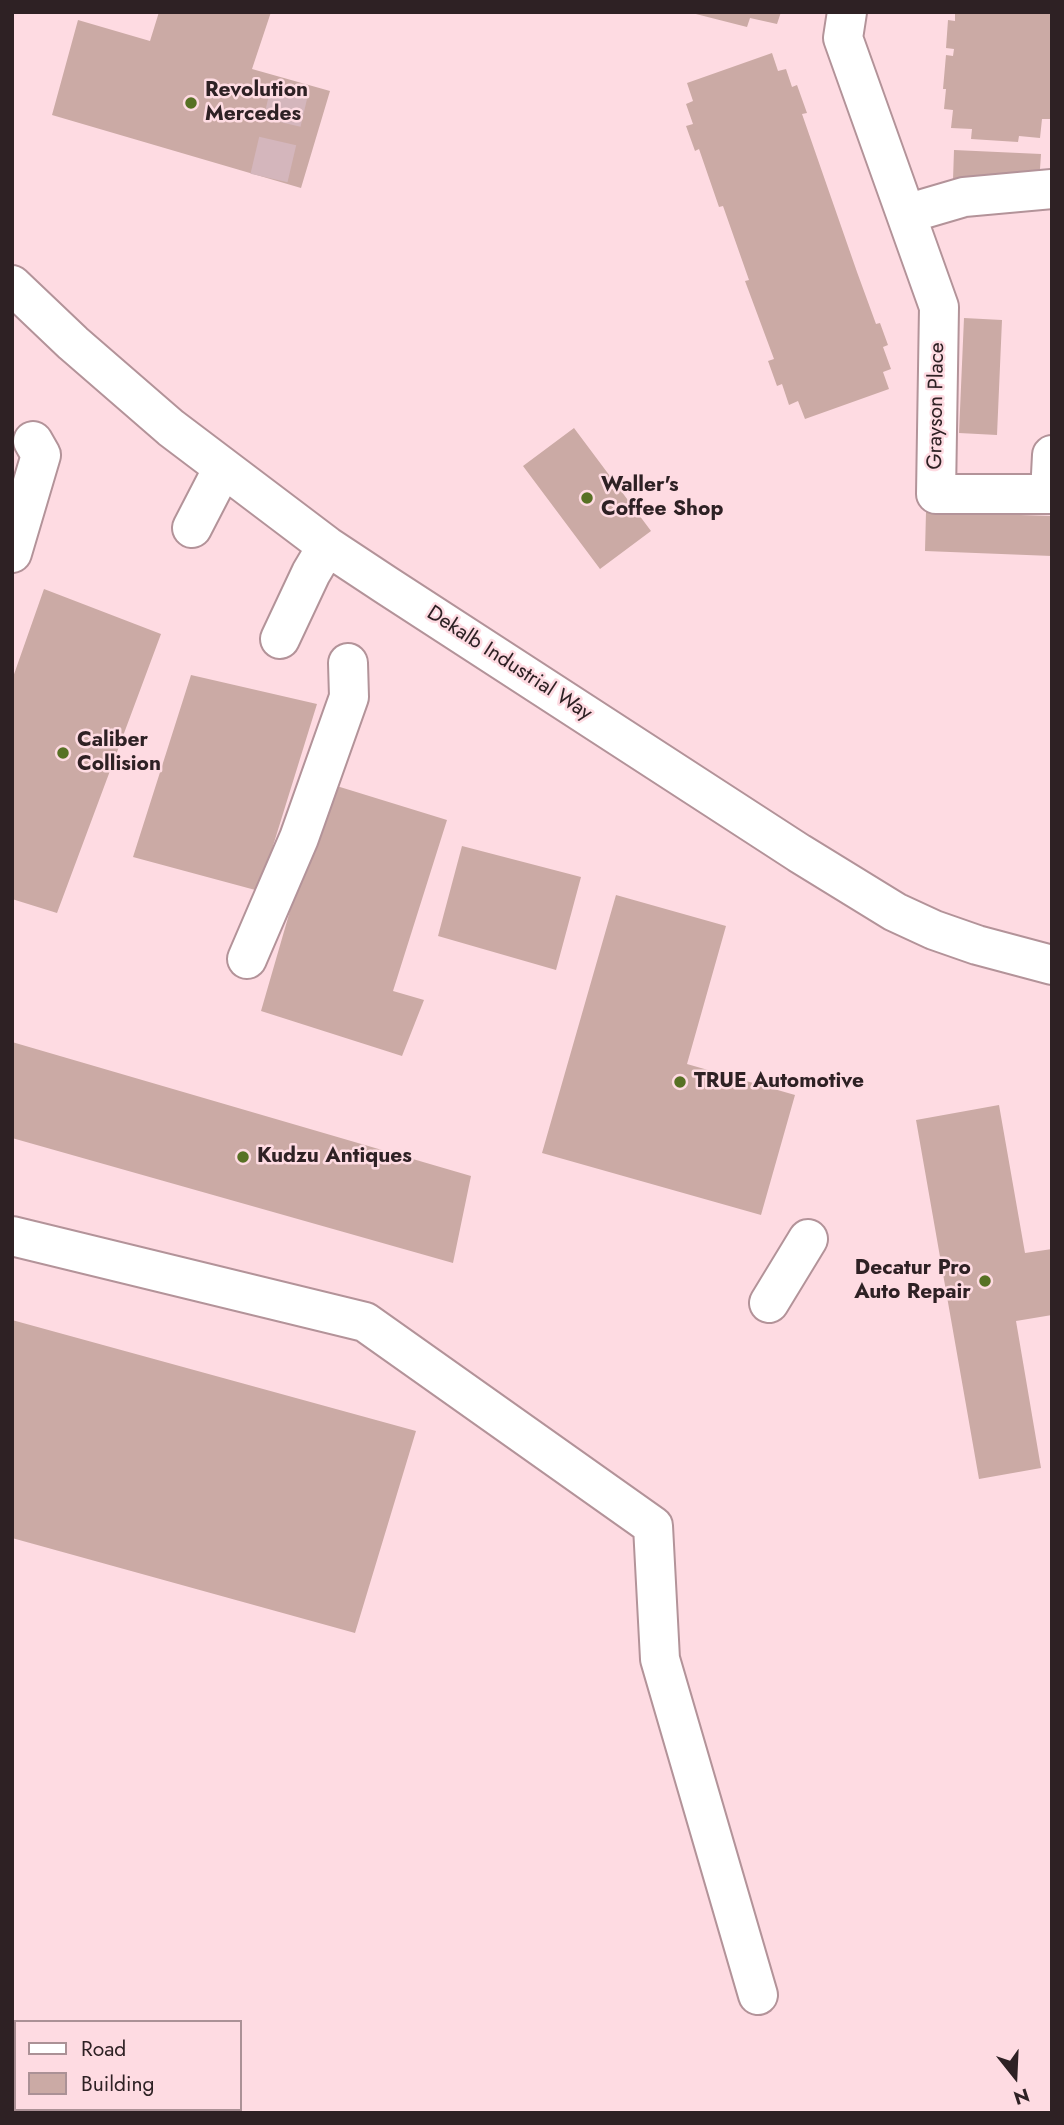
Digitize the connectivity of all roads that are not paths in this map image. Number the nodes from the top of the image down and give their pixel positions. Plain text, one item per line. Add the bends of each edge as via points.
1 (847, 12) edge
2 (1052, 189) edge
3 (906, 214) junction
4 (12, 285) edge
5 (33, 441) dead end
6 (1052, 455) edge
7 (223, 467) junction
8 (192, 528) dead end
9 (327, 546) junction
10 (12, 553) edge
11 (280, 639) dead end
12 (348, 663) dead end
13 (247, 959) dead end
14 (1052, 965) edge
15 (12, 1236) edge
16 (808, 1240) dead end
17 (769, 1303) dead end
18 (758, 1995) dead end

1 - 3 street, Grayson Place via 844,38
2 - 3 street via 964,197
3 - 6 street, Grayson Place via 939,307 936,494 1050,494
4 - 7 street, Dekalb Industrial Way via 161,420
5 - 10 street via 41,455
7 - 8 street
7 - 9 street, Dekalb Industrial Way
9 - 11 street
9 - 14 street, Dekalb Industrial Way via 895,912 977,945
12 - 13 street via 349,697 299,838
15 - 18 street via 365,1322 653,1526 660,1659
16 - 17 street

